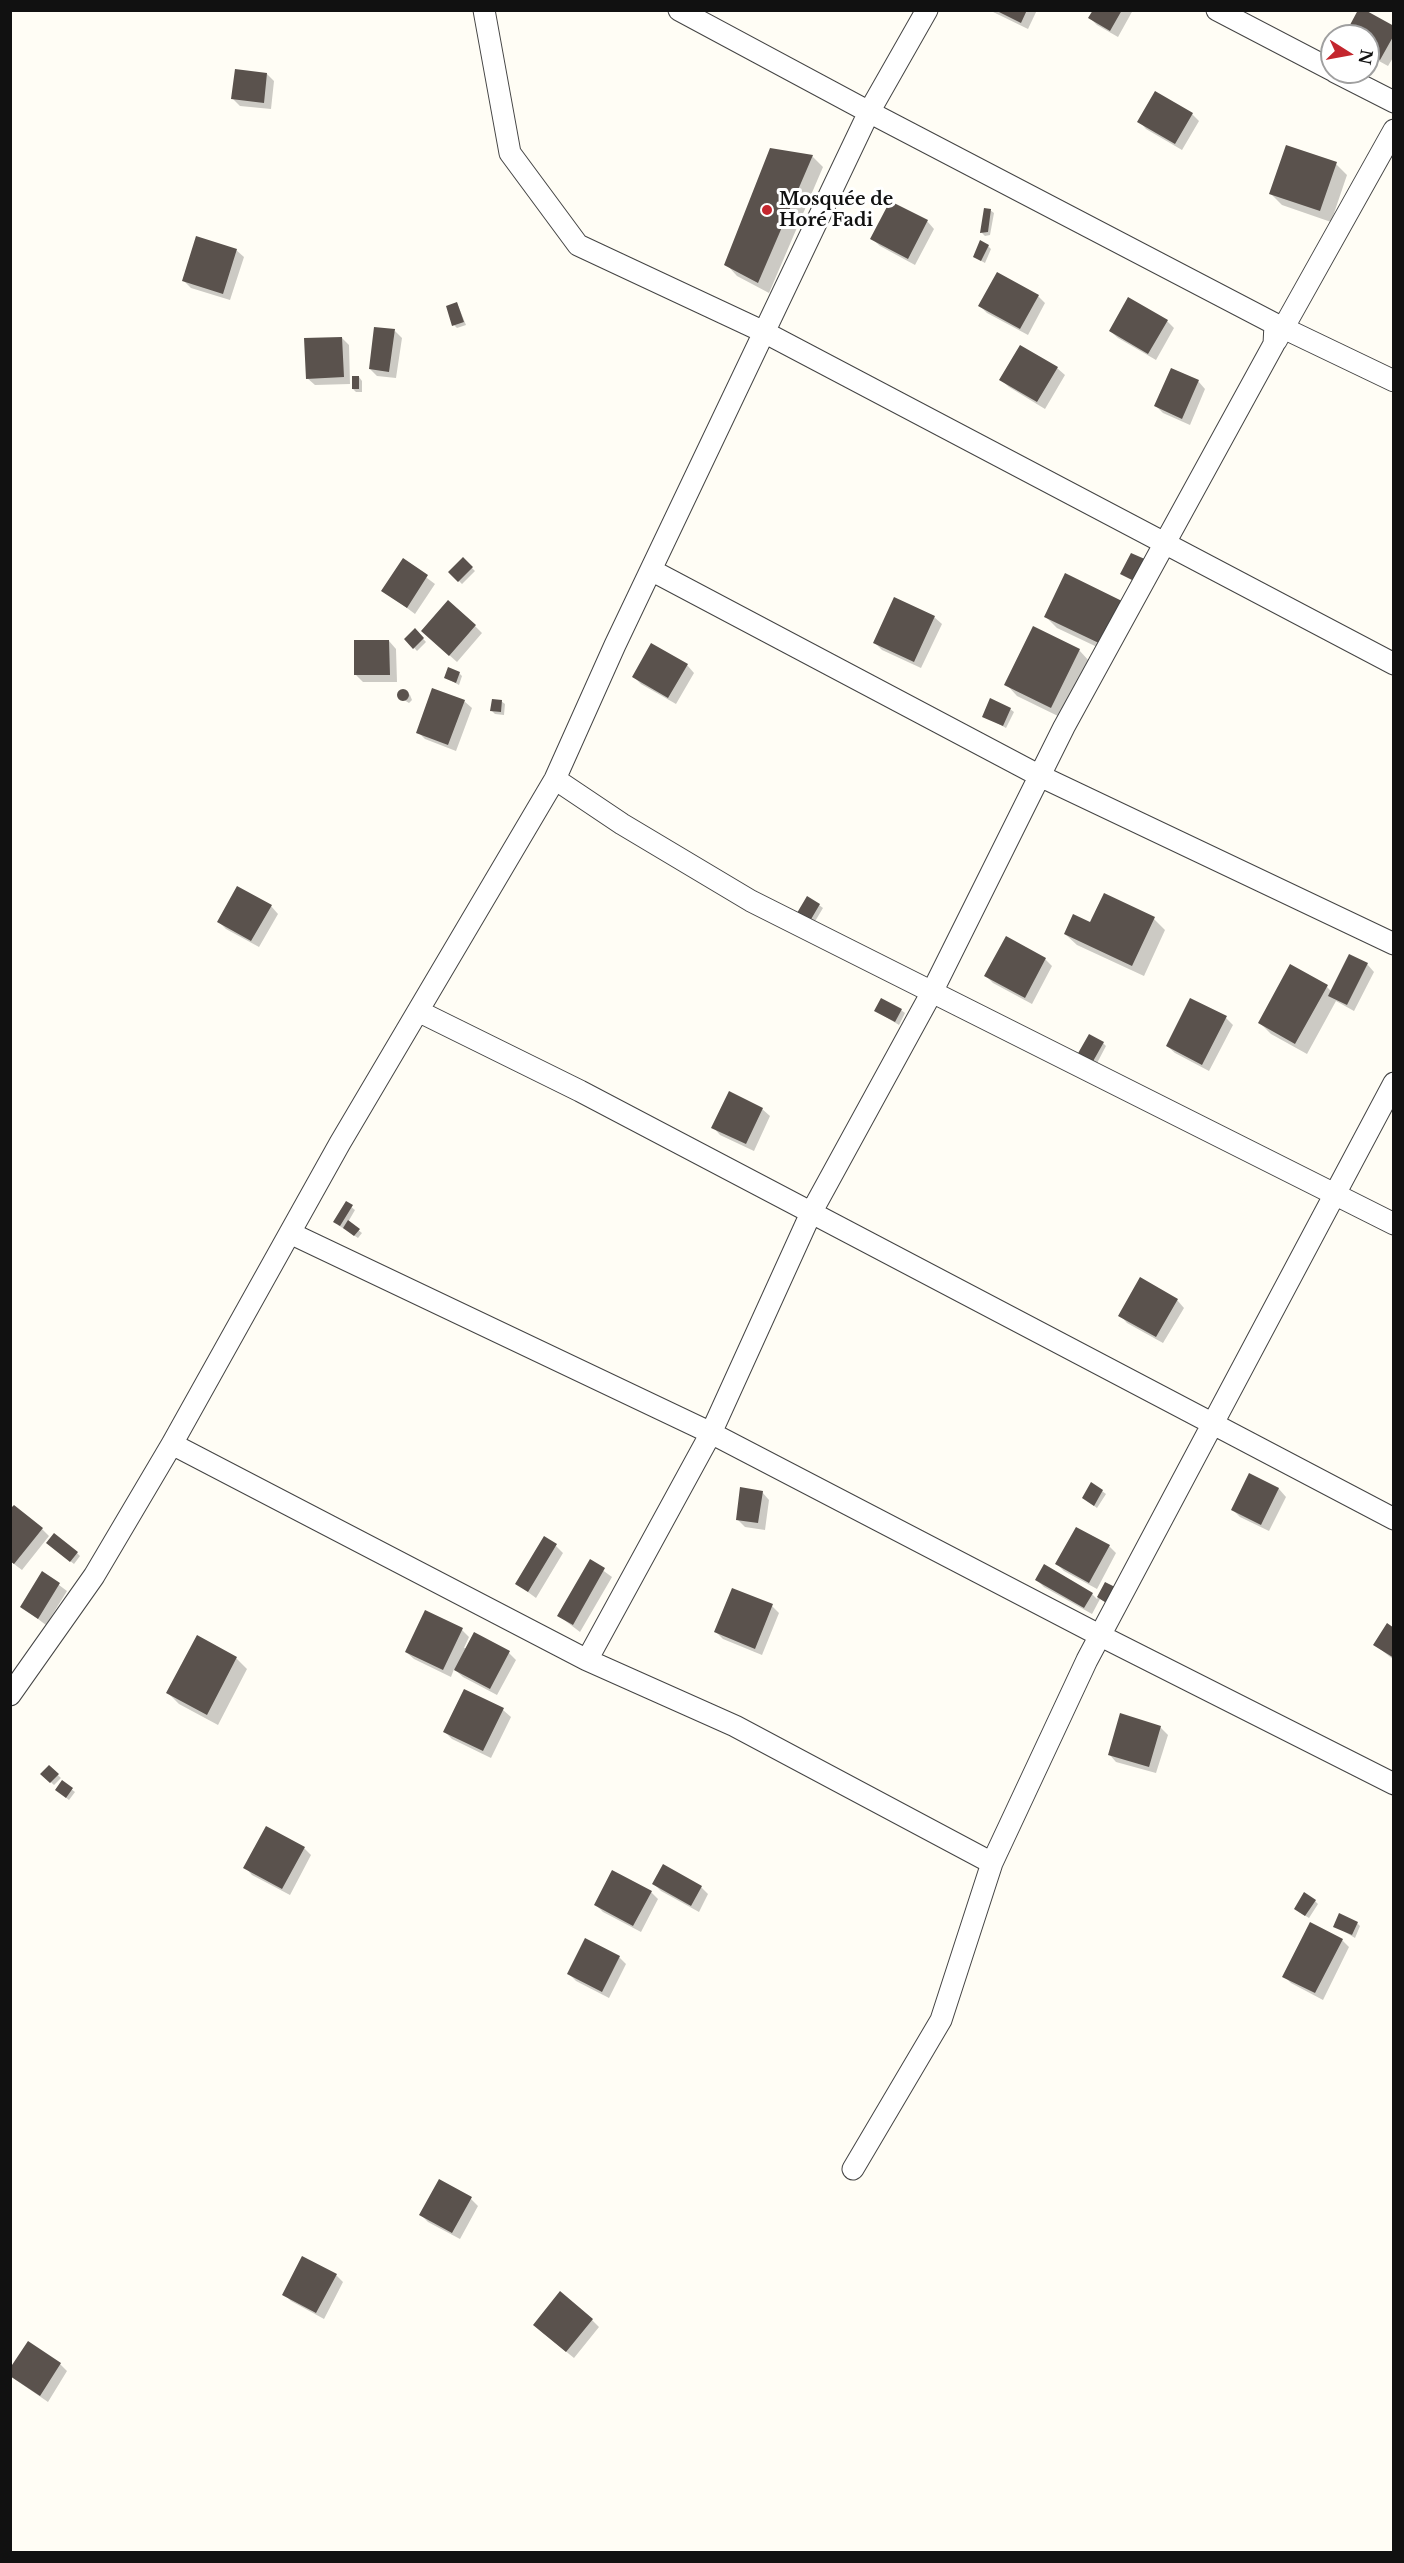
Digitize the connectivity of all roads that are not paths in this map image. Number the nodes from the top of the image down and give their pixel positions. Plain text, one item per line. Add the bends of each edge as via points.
1 (484, 10) edge
2 (679, 10) edge
3 (927, 10) edge
4 (1217, 10) edge
5 (1320, 64) edge
6 (1359, 84) edge
7 (1394, 102) edge
8 (869, 112) junction
9 (1394, 130) edge
10 (764, 332) junction
11 (1278, 332) junction
12 (1394, 381) edge
13 (1165, 543) junction
14 (651, 570) junction
15 (1394, 664) edge
16 (1040, 776) junction
17 (555, 779) junction
18 (1394, 945) edge
19 (932, 992) junction
20 (420, 1012) junction
21 (1394, 1083) edge
22 (1334, 1193) junction
23 (811, 1213) junction
24 (1394, 1224) edge
25 (290, 1233) junction
26 (1215, 1423) junction
27 (711, 1433) junction
28 (172, 1444) junction
29 (1394, 1519) edge
30 (1101, 1636) junction
31 (586, 1660) junction
32 (10, 1695) edge
33 (1394, 1784) edge
34 (992, 1863) junction
35 (853, 2169) dead end

1 - 10 street via 510,153 578,244
2 - 8 street
3 - 8 street
4 - 5 street
6 - 7 street
8 - 10 street
8 - 11 street
9 - 11 street
10 - 13 street
10 - 14 street
11 - 12 street
11 - 13 street
13 - 15 street
13 - 16 street
14 - 16 street
14 - 17 street
16 - 18 street
16 - 19 street
17 - 19 street via 751,901
17 - 20 street
19 - 22 street
19 - 23 street
20 - 23 street
20 - 25 street
21 - 22 street
22 - 24 street
22 - 26 street
23 - 26 street
23 - 27 street
25 - 27 street
25 - 28 street
26 - 29 street
26 - 30 street
27 - 30 street
27 - 31 street
28 - 31 street
28 - 32 street via 94,1576
30 - 33 street
30 - 34 street
31 - 34 street via 735,1726
34 - 35 street via 941,2020

